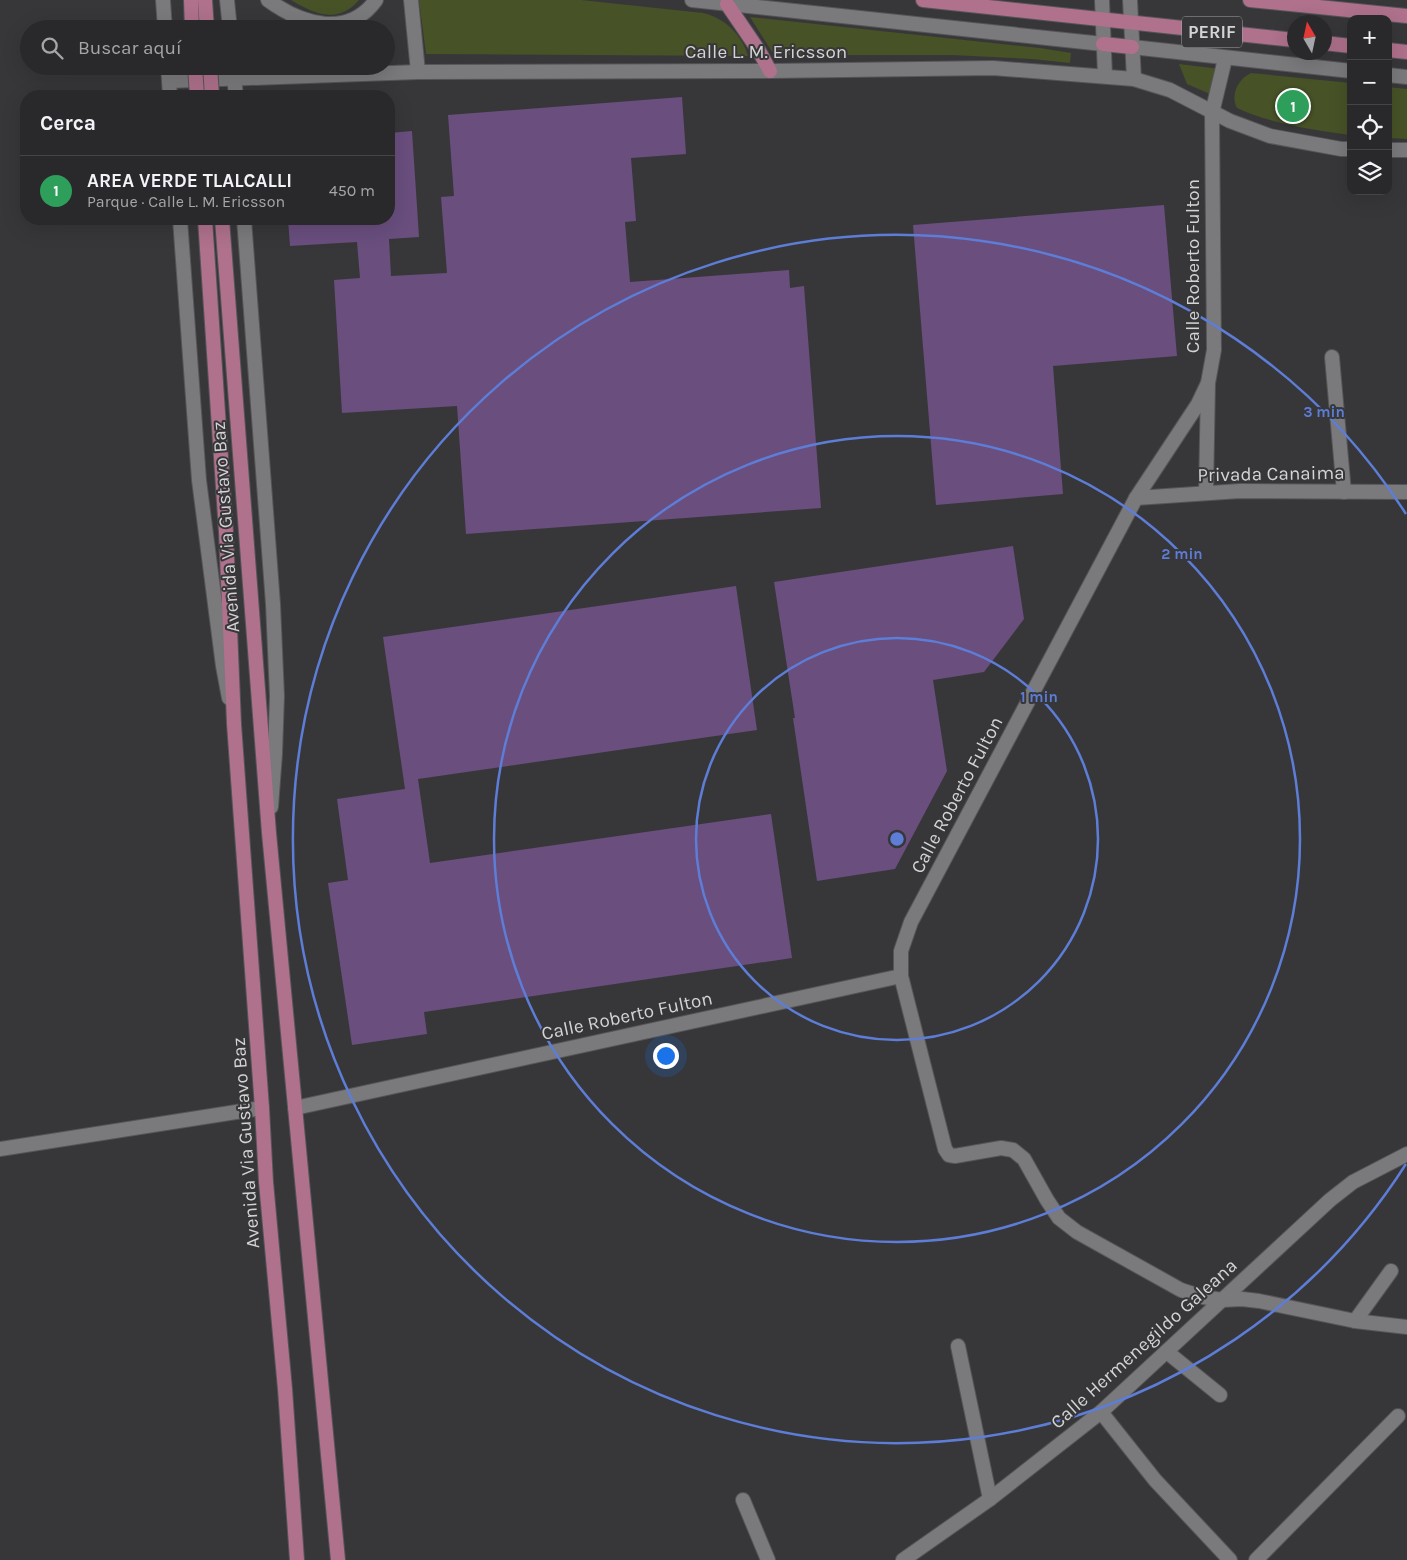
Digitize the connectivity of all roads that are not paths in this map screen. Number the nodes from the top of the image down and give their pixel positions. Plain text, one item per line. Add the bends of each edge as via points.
1 (163, 0) edge
2 (190, 0) edge
3 (205, 0) edge
4 (227, 0) edge
5 (268, 0) edge
6 (376, 0) edge
7 (411, 0) edge
8 (692, 0) edge
9 (923, 0) edge
10 (1102, 0) edge
11 (1130, 0) edge
12 (1250, 0) edge
13 (726, 4) junction
14 (1407, 16) edge
15 (164, 20) edge
16 (191, 20) edge
17 (206, 20) edge
18 (229, 20) edge
19 (304, 20) edge
20 (354, 20) edge
21 (1102, 20) junction
22 (1130, 24) junction
23 (1287, 39) edge
24 (1103, 44) junction
25 (1332, 44) edge
26 (1347, 46) edge
27 (1132, 47) junction
28 (1392, 50) edge
29 (1407, 52) edge
30 (1225, 58) junction
31 (770, 71) junction
32 (1347, 71) edge
33 (395, 72) edge
34 (418, 72) junction
35 (169, 75) edge
36 (196, 75) edge
37 (211, 75) edge
38 (218, 75) edge
39 (234, 75) edge
40 (1392, 75) edge
41 (1105, 76) junction
42 (1407, 76) edge
43 (1134, 79) junction
44 (169, 81) junction
45 (170, 90) edge
46 (197, 90) edge
47 (212, 90) edge
48 (235, 90) edge
49 (1212, 113) junction
50 (1347, 149) edge
51 (1392, 150) edge
52 (1407, 150) edge
53 (180, 225) edge
54 (205, 225) edge
55 (222, 225) edge
56 (244, 225) edge
57 (1332, 357) dead end
58 (1208, 383) junction
59 (1344, 492) junction
60 (1407, 492) edge
61 (1206, 493) junction
62 (1136, 498) junction
63 (234, 724) junction
64 (269, 833) junction
65 (901, 976) junction
66 (262, 1108) junction
67 (295, 1108) junction
68 (0, 1149) edge
69 (1407, 1154) edge
70 (1391, 1271) dead end
71 (1222, 1300) junction
72 (1355, 1321) junction
73 (1407, 1327) edge
74 (958, 1346) dead end
75 (1167, 1352) junction
76 (1220, 1395) dead end
77 (1101, 1412) junction
78 (1398, 1416) dead end
79 (990, 1499) junction
80 (742, 1500) dead end
81 (297, 1560) edge
82 (338, 1560) edge
83 (768, 1560) edge
84 (903, 1560) edge
85 (1230, 1560) edge
86 (1256, 1560) edge

1 - 15 main road
2 - 16 main road
3 - 17 main road
4 - 18 main road
5 - 19 main road
6 - 20 main road
7 - 34 main road
8 - 13 main road
9 - 21 main road, PERIF
10 - 21 main road
11 - 22 main road
12 - 14 main road, PERIF
13 - 24 main road
13 - 31 main road
21 - 22 main road, PERIF
21 - 24 main road
22 - 23 main road, PERIF
22 - 27 main road
24 - 27 main road
24 - 41 main road
25 - 26 main road
27 - 30 main road
27 - 43 main road
28 - 29 main road
30 - 32 main road
30 - 49 main road, Calle Roberto Fulton
31 - 34 main road, Calle L. M. Ericsson
31 - 41 main road, Calle L. M. Ericsson via 993,68
33 - 34 main road, Calle L. M. Ericsson
35 - 44 main road
36 - 46 main road, bridge
37 - 47 main road, bridge
38 - 44 main road, Calle L. M. Ericsson
39 - 48 main road
40 - 42 main road
41 - 43 main road, Calle L. M. Ericsson
43 - 49 main road, Calle L. M. Ericsson via 1170,90
44 - 45 main road
49 - 50 main road, Calle L. M. Ericsson via 1270,136
49 - 58 main road, Calle Roberto Fulton via 1214,350
51 - 52 main road
53 - 63 main road, Avenida Via Gustavo Baz via 199,480 222,666
54 - 63 main road, Avenida Via Gustavo Baz via 226,532
55 - 64 main road, Avenida Via Gustavo Baz
56 - 64 main road, Avenida Via Gustavo Baz via 273,604 276,706
57 - 59 main road
58 - 61 main road
58 - 62 main road, Calle Roberto Fulton via 1198,404
59 - 60 main road, Privada Canaima
59 - 61 main road, Privada Canaima
61 - 62 main road, Privada Canaima
62 - 65 main road, Calle Roberto Fulton via 911,922 901,952
63 - 66 main road, Avenida Via Gustavo Baz
64 - 67 main road, Avenida Via Gustavo Baz
65 - 67 main road, Calle Roberto Fulton
65 - 71 main road via 945,1150 949,1155 1001,1148 1013,1150 1024,1159 1059,1218 1077,1232 1181,1290
66 - 68 main road
66 - 81 main road, Avenida Via Gustavo Baz
67 - 82 main road, Avenida Via Gustavo Baz
69 - 71 main road, Calle Hermenegildo Galeana via 1353,1182
70 - 72 main road
71 - 72 main road via 1260,1301
71 - 75 main road, Calle Hermenegildo Galeana
72 - 73 main road
74 - 79 main road
75 - 76 main road
75 - 77 main road, Calle Hermenegildo Galeana
77 - 79 main road, Calle Hermenegildo Galeana
77 - 85 main road via 1156,1480
78 - 86 main road
79 - 84 main road, Calle Hermenegildo Galeana
80 - 83 main road

